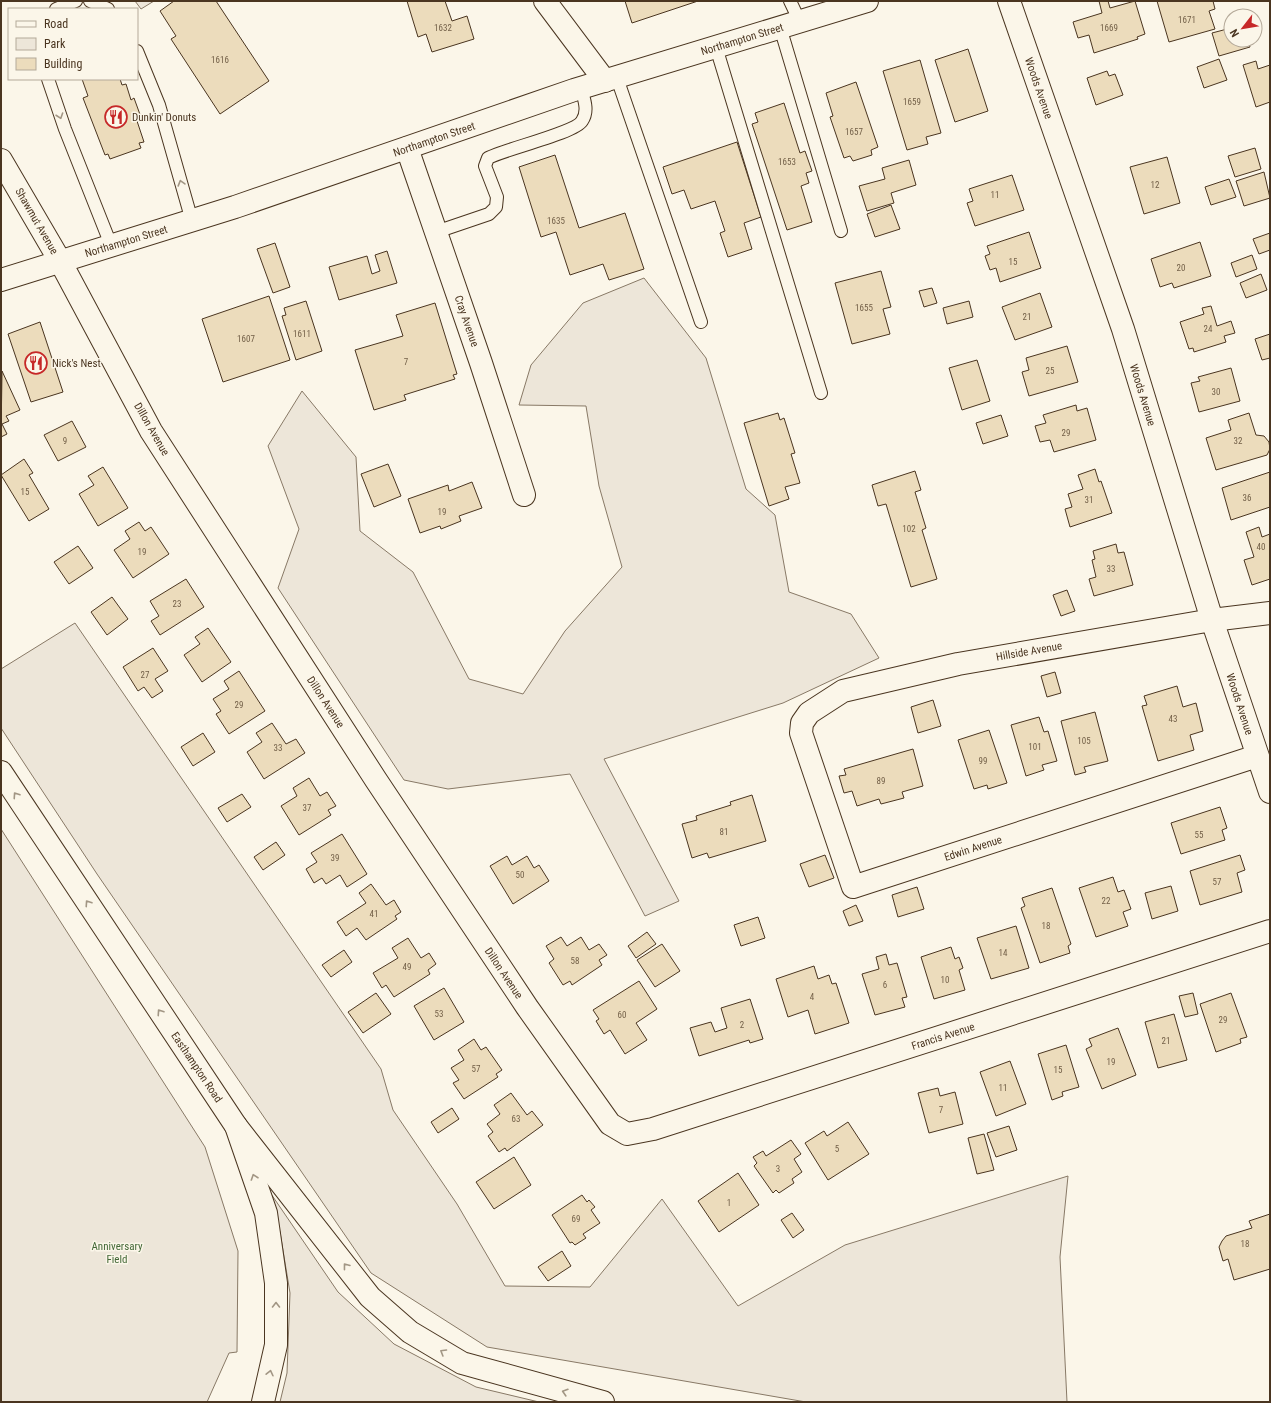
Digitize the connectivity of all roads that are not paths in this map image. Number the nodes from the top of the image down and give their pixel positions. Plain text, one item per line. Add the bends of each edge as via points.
1 (76, 1) edge
2 (90, 1) edge
3 (545, 1) edge
4 (790, 1) edge
5 (867, 1) edge
6 (1009, 1) edge
7 (58, 8) edge
8 (106, 8) edge
9 (790, 25) junction
10 (716, 47) junction
11 (138, 54) edge
12 (611, 79) junction
13 (48, 80) edge
14 (581, 88) junction
15 (407, 148) junction
16 (1, 160) edge
17 (192, 221) junction
18 (841, 231) dead end
19 (436, 232) junction
20 (111, 245) junction
21 (60, 261) junction
22 (1, 280) edge
23 (701, 322) dead end
24 (821, 393) dead end
25 (524, 495) dead end
26 (1270, 613) edge
27 (1212, 620) junction
28 (802, 723) joint
29 (1257, 756) junction
30 (1, 772) edge
31 (1270, 792) edge
32 (1270, 931) edge
33 (236, 1126) junction
34 (615, 1127) joint
35 (263, 1402) edge
36 (603, 1402) edge

1 - 7 lane
2 - 8 lane
3 - 12 main road
4 - 9 lane
5 - 9 main road, Northampton Street
6 - 27 main road, Woods Avenue via 1123,329
9 - 10 main road, Northampton Street
9 - 18 lane
10 - 12 main road, Northampton Street
10 - 24 lane
17 -> 11 lane via 158,105
12 - 14 main road, Northampton Street
12 - 23 lane
13 -> 20 lane
14 - 15 main road, Northampton Street
14 - 19 lane via 586,109 582,122 570,129 488,158 485,166 497,197 496,207 489,214
15 - 17 main road, Northampton Street
15 - 19 main road, Cray Avenue
16 - 21 main road, Shawmut Avenue
17 - 20 main road, Northampton Street
19 - 25 main road, Cray Avenue
20 - 21 main road, Northampton Street
21 - 22 main road, Northampton Street
21 - 34 main road, Dillon Avenue via 151,431 372,774 518,994 610,1124
26 - 27 main road, Hillside Avenue
27 - 28 main road, Hillside Avenue via 958,664 870,684 843,691 814,708
27 - 29 main road, Woods Avenue
28 - 29 main road, Edwin Avenue via 802,733 853,888
29 - 31 main road, Woods Avenue
33 -> 30 main road, Easthampton Road
32 - 34 main road, Francis Avenue via 653,1129 627,1134
35 -> 33 main road, Easthampton Road via 276,1345 276,1283 266,1213
36 -> 33 main road via 462,1363 410,1332 370,1297

